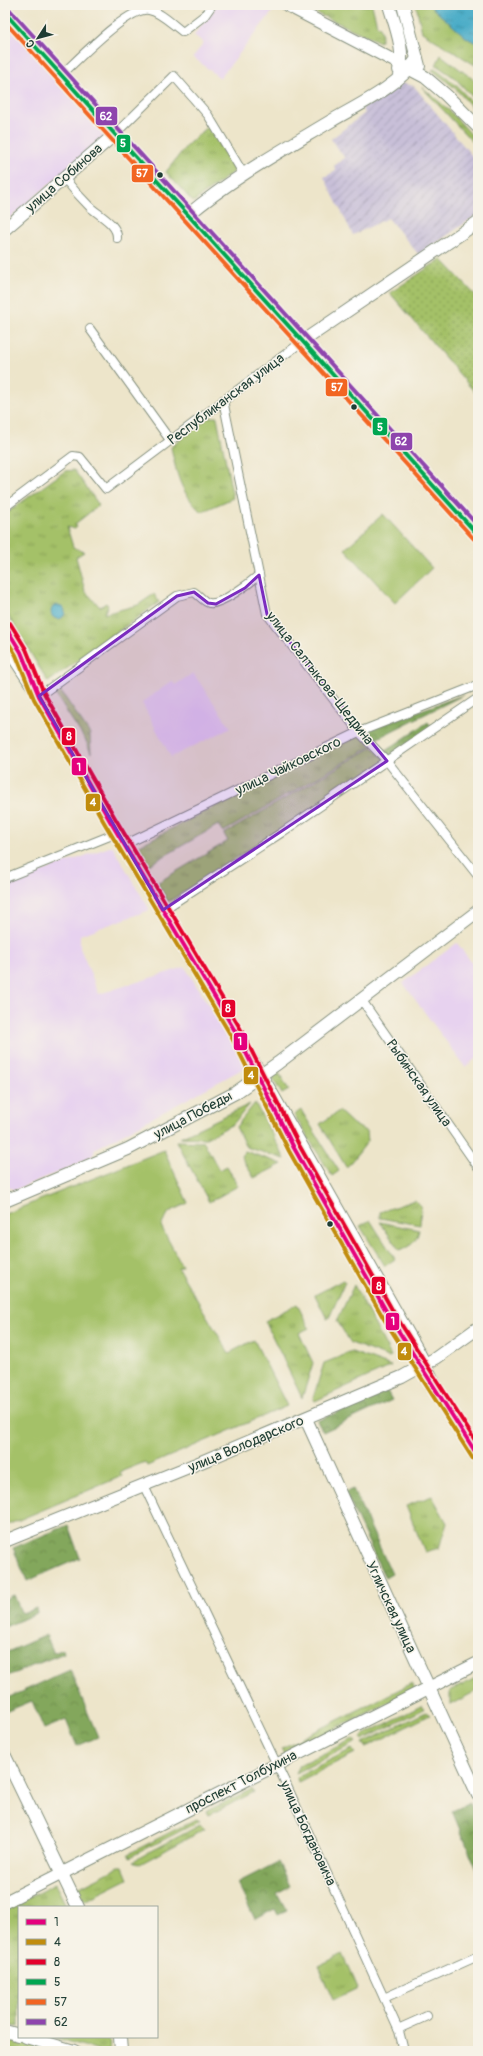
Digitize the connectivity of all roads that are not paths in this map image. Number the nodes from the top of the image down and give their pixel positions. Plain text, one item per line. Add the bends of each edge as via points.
1 (212, 5) edge
2 (287, 5) edge
3 (389, 5) edge
4 (403, 5) edge
5 (5, 13) edge
6 (410, 60) junction
7 (61, 76) junction
8 (478, 127) edge
9 (114, 135) junction
10 (243, 173) junction
11 (64, 178) junction
12 (188, 215) junction
13 (478, 222) edge
14 (5, 229) edge
15 (117, 238) dead end
16 (90, 329) dead end
17 (303, 341) junction
18 (223, 400) junction
19 (170, 440) junction
20 (5, 507) edge
21 (478, 535) edge
22 (259, 575) junction
23 (5, 626) edge
24 (5, 644) edge
25 (17, 654) junction
26 (478, 685) edge
27 (39, 696) junction
28 (478, 698) edge
29 (359, 732) junction
30 (387, 761) junction
31 (117, 833) junction
32 (124, 845) junction
33 (478, 876) edge
34 (5, 878) edge
35 (163, 910) junction
36 (478, 911) edge
37 (361, 999) junction
38 (260, 1077) junction
39 (478, 1167) edge
40 (6, 1198) edge
41 (478, 1328) edge
42 (422, 1366) junction
43 (306, 1419) junction
44 (478, 1456) edge
45 (144, 1486) junction
46 (5, 1541) edge
47 (478, 1663) edge
48 (428, 1687) junction
49 (5, 1756) edge
50 (276, 1765) junction
51 (478, 1795) edge
52 (62, 1873) junction
53 (5, 1902) edge
54 (78, 1906) edge
55 (478, 1956) edge
56 (384, 1998) junction
57 (427, 2016) dead end
58 (398, 2029) junction
59 (5, 2031) edge
60 (18, 2035) edge
61 (29, 2038) edge
62 (120, 2038) edge
63 (74, 2051) edge
64 (121, 2051) edge
65 (404, 2051) edge

1 - 7 street via 183,32 157,13 141,10 118,24
2 - 6 main road
3 - 6 main road via 399,45
4 - 6 main road
5 - 7 main road
6 - 8 main road
6 - 10 main road via 394,82
7 - 9 main road
9 - 10 street, улица Собинова via 174,76 208,115
9 - 11 main road, улица Собинова
9 - 12 main road
10 - 12 main road
11 - 14 main road, улица Собинова
11 - 15 street via 89,206 116,230
12 - 17 main road
13 - 17 main road, Республиканская улица
16 - 19 street
17 - 18 street, Республиканская улица
17 - 21 main road
18 - 19 street, Республиканская улица
18 - 22 street, улица Салтыкова-Щедрина
19 - 20 street, Республиканская улица via 106,489 80,457 73,456
22 - 27 street via 245,588 238,589 216,604 208,603 194,592 177,596
22 - 29 street, улица Салтыкова-Щедрина via 267,614
23 - 25 main road
24 - 25 main road
25 - 27 main road
26 - 29 street, улица Чайковского
27 - 31 main road
28 - 30 street
29 - 30 street, улица Салтыкова-Щедрина
29 - 32 street, улица Чайковского
30 - 33 street, улица Салтыкова-Щедрина
30 - 35 street
31 - 32 main road
31 - 34 street
32 - 35 main road
35 - 38 main road
36 - 37 main road, улица Победы
37 - 38 main road, улица Победы
37 - 39 street, Рыбинская улица
38 - 40 main road, улица Победы via 235,1093 128,1149
38 - 42 main road
41 - 42 main road, улица Володарского
42 - 43 main road, улица Володарского
42 - 44 main road
43 - 45 main road, улица Володарского
43 - 48 main road, Угличская улица
45 - 46 main road, улица Володарского
45 - 50 street, улица Богдановича
47 - 48 main road, проспект Толбухина
48 - 50 main road, проспект Толбухина
48 - 51 main road, Угличская улица
49 - 52 main road
50 - 52 main road, проспект Толбухина
50 - 56 street, улица Богдановича
52 - 53 main road, проспект Толбухина
52 - 54 main road
55 - 56 street
56 - 58 street, улица Богдановича
57 - 58 street
58 - 65 street, улица Богдановича
59 - 60 main road
61 - 63 main road
62 - 64 main road

